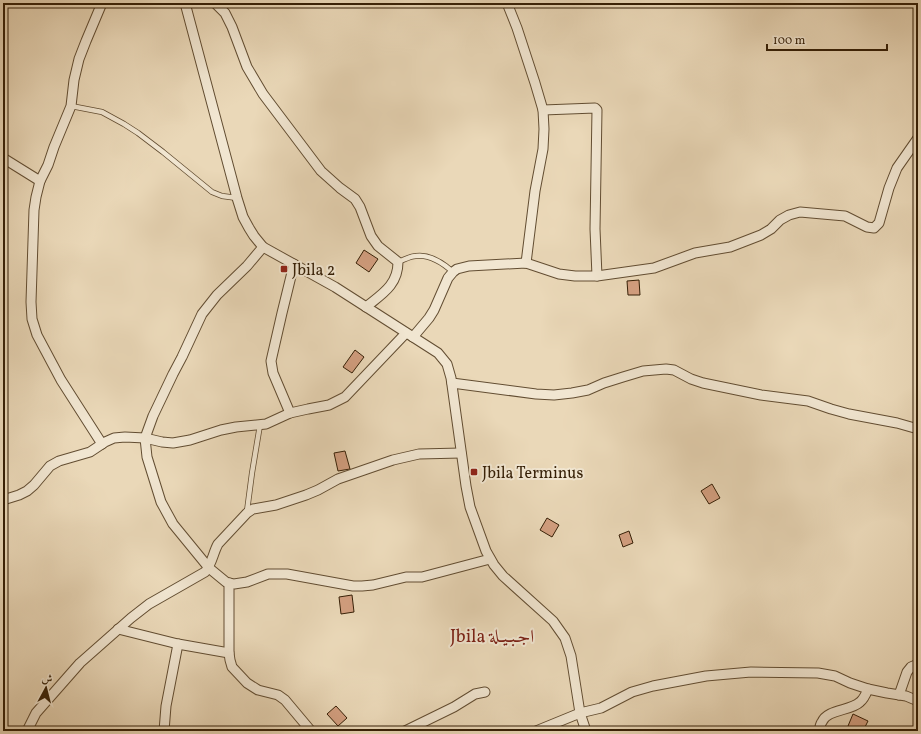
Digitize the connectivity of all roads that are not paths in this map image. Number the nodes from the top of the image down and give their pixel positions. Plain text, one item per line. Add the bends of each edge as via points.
1 (102, 3) edge
2 (185, 3) edge
3 (215, 3) edge
4 (507, 3) edge
5 (71, 106) junction
6 (543, 110) junction
7 (918, 138) edge
8 (3, 158) edge
9 (40, 181) junction
10 (237, 198) junction
11 (263, 247) junction
12 (398, 262) junction
13 (526, 263) junction
14 (294, 264) junction
15 (453, 272) junction
16 (596, 276) junction
17 (366, 307) junction
18 (410, 335) junction
19 (452, 383) junction
20 (290, 413) junction
21 (260, 425) junction
22 (918, 429) edge
23 (145, 438) junction
24 (102, 444) junction
25 (461, 453) junction
26 (3, 500) edge
27 (247, 513) junction
28 (490, 559) junction
29 (209, 568) junction
30 (229, 583) junction
31 (118, 629) junction
32 (178, 644) junction
33 (229, 653) junction
34 (918, 664) edge
35 (868, 689) junction
36 (485, 692) dead end
37 (899, 695) junction
38 (918, 701) edge
39 (580, 713) junction
40 (27, 731) edge
41 (164, 731) edge
42 (311, 731) edge
43 (405, 731) edge
44 (536, 731) edge
45 (586, 731) edge
46 (819, 731) edge

1 - 5 street via 79,59
2 - 10 street
3 - 12 street via 225,12 247,67 264,94 321,171 355,199 371,236 378,246
4 - 6 street
5 - 9 street
5 - 10 lane via 102,112 124,124 212,192
6 - 13 street via 543,148 534,191
6 - 16 street via 597,110
7 - 16 street via 897,168 879,223 874,228 845,216 800,212 780,220 761,235 730,247 695,253 654,268
8 - 9 street
9 - 24 street via 34,210 32,319 37,335 61,380
10 - 11 street via 243,218
11 - 14 street
11 - 23 street via 202,314
12 - 15 lane via 417,255 425,256 441,262
12 - 17 street via 394,280 389,288
13 - 15 street via 470,266
13 - 16 street via 559,274
14 - 17 street via 335,286
14 - 20 street via 271,361 272,373
15 - 18 street via 429,318
17 - 18 street
18 - 19 street via 438,353 447,364
18 - 20 street via 345,397 329,405
19 - 22 street via 536,394 572,394 623,377 666,369 702,383 808,401 849,414
19 - 25 street
20 - 21 street
21 - 23 street via 229,428 173,443
21 - 27 lane
23 - 24 street via 114,438
23 - 29 street via 147,457 161,502 173,524
24 - 26 street via 90,452 50,466 26,491
25 - 27 street via 419,454 393,460 338,479 306,495
25 - 28 street via 470,507
27 - 29 street via 218,544
28 - 30 street via 422,577 406,577 362,586 276,573 247,582
28 - 39 street via 503,576 553,621 565,638 572,656
29 - 30 street
29 - 31 street via 149,604
30 - 33 street
31 - 32 street
31 - 40 street via 80,662 36,713
32 - 33 street
32 - 41 street
33 - 42 street via 232,667 247,683 285,700
34 - 37 street via 907,672
35 - 37 street
35 - 39 street via 835,676 818,673 743,673 706,676 632,692 601,708
35 - 46 street via 865,697 856,706 824,717
36 - 43 street via 475,694
37 - 38 street
39 - 44 street
39 - 45 street

